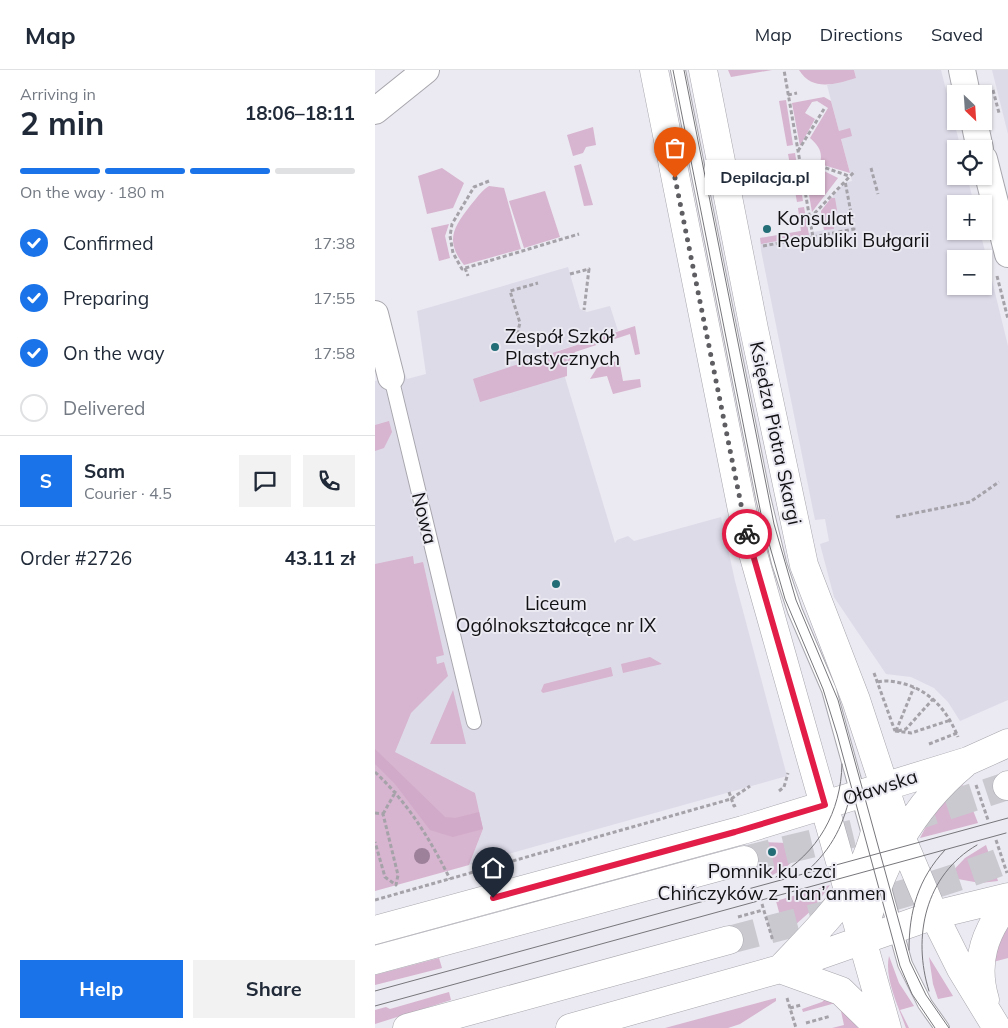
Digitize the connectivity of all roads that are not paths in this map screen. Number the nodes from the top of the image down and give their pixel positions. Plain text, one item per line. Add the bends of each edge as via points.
1 (427, 70) edge
2 (654, 70) edge
3 (678, 70) edge
4 (703, 70) edge
5 (961, 70) edge
6 (965, 85) edge
7 (375, 111) edge
8 (691, 133) junction
9 (991, 185) edge
10 (731, 212) junction
11 (1008, 254) edge
12 (375, 314) edge
13 (391, 377) joint
14 (771, 530) junction
15 (754, 558) junction
16 (474, 722) dead end
17 (1008, 743) edge
18 (964, 752) junction
19 (871, 790) junction
20 (825, 805) junction
21 (901, 837) junction
22 (873, 846) junction
23 (744, 860) tunnel mouth
24 (881, 877) junction
25 (849, 893) junction
26 (1008, 897) edge
27 (1008, 903) edge
28 (934, 915) junction
29 (895, 929) junction
30 (375, 930) edge
31 (729, 940) tunnel mouth
32 (862, 941) junction
33 (375, 960) edge
34 (783, 982) junction
35 (994, 1023) edge
36 (407, 1028) edge
37 (570, 1028) edge
38 (879, 1028) edge
39 (887, 1028) edge
40 (942, 1028) edge

1 - 7 street
2 - 15 street
3 - 8 lane
4 - 10 street, Księdza Piotra Skargi
5 - 6 street
8 - 10 lane
8 - 14 lane
9 - 11 street
10 - 19 street, Księdza Piotra Skargi via 804,564 856,700
12 - 13 street, Nowa
13 - 16 lane, Nowa
14 - 15 lane
14 - 19 lane via 795,611
15 - 20 street
17 - 18 street, Oławska
18 - 19 street, Oławska
18 - 21 street
19 - 20 street, Oławska
19 - 21 street, Księdza Piotra Skargi
19 - 22 street via 880,815
20 - 25 street
20 - 30 street, Oławska
21 - 24 street
21 - 28 street, Księdza Piotra Skargi
22 - 24 lane
22 - 25 street
23 - 33 street
24 - 29 lane
24 - 32 street
25 - 32 street
25 - 34 street
26 - 28 street
27 - 35 street via 985,938 981,958 981,986
28 - 29 street
28 - 35 street, Księdza Piotra Skargi via 961,969
29 - 32 street
29 - 40 lane via 905,964 925,1004
31 - 36 street
32 - 34 street
32 - 39 street
34 - 37 street
34 - 38 street via 841,991

